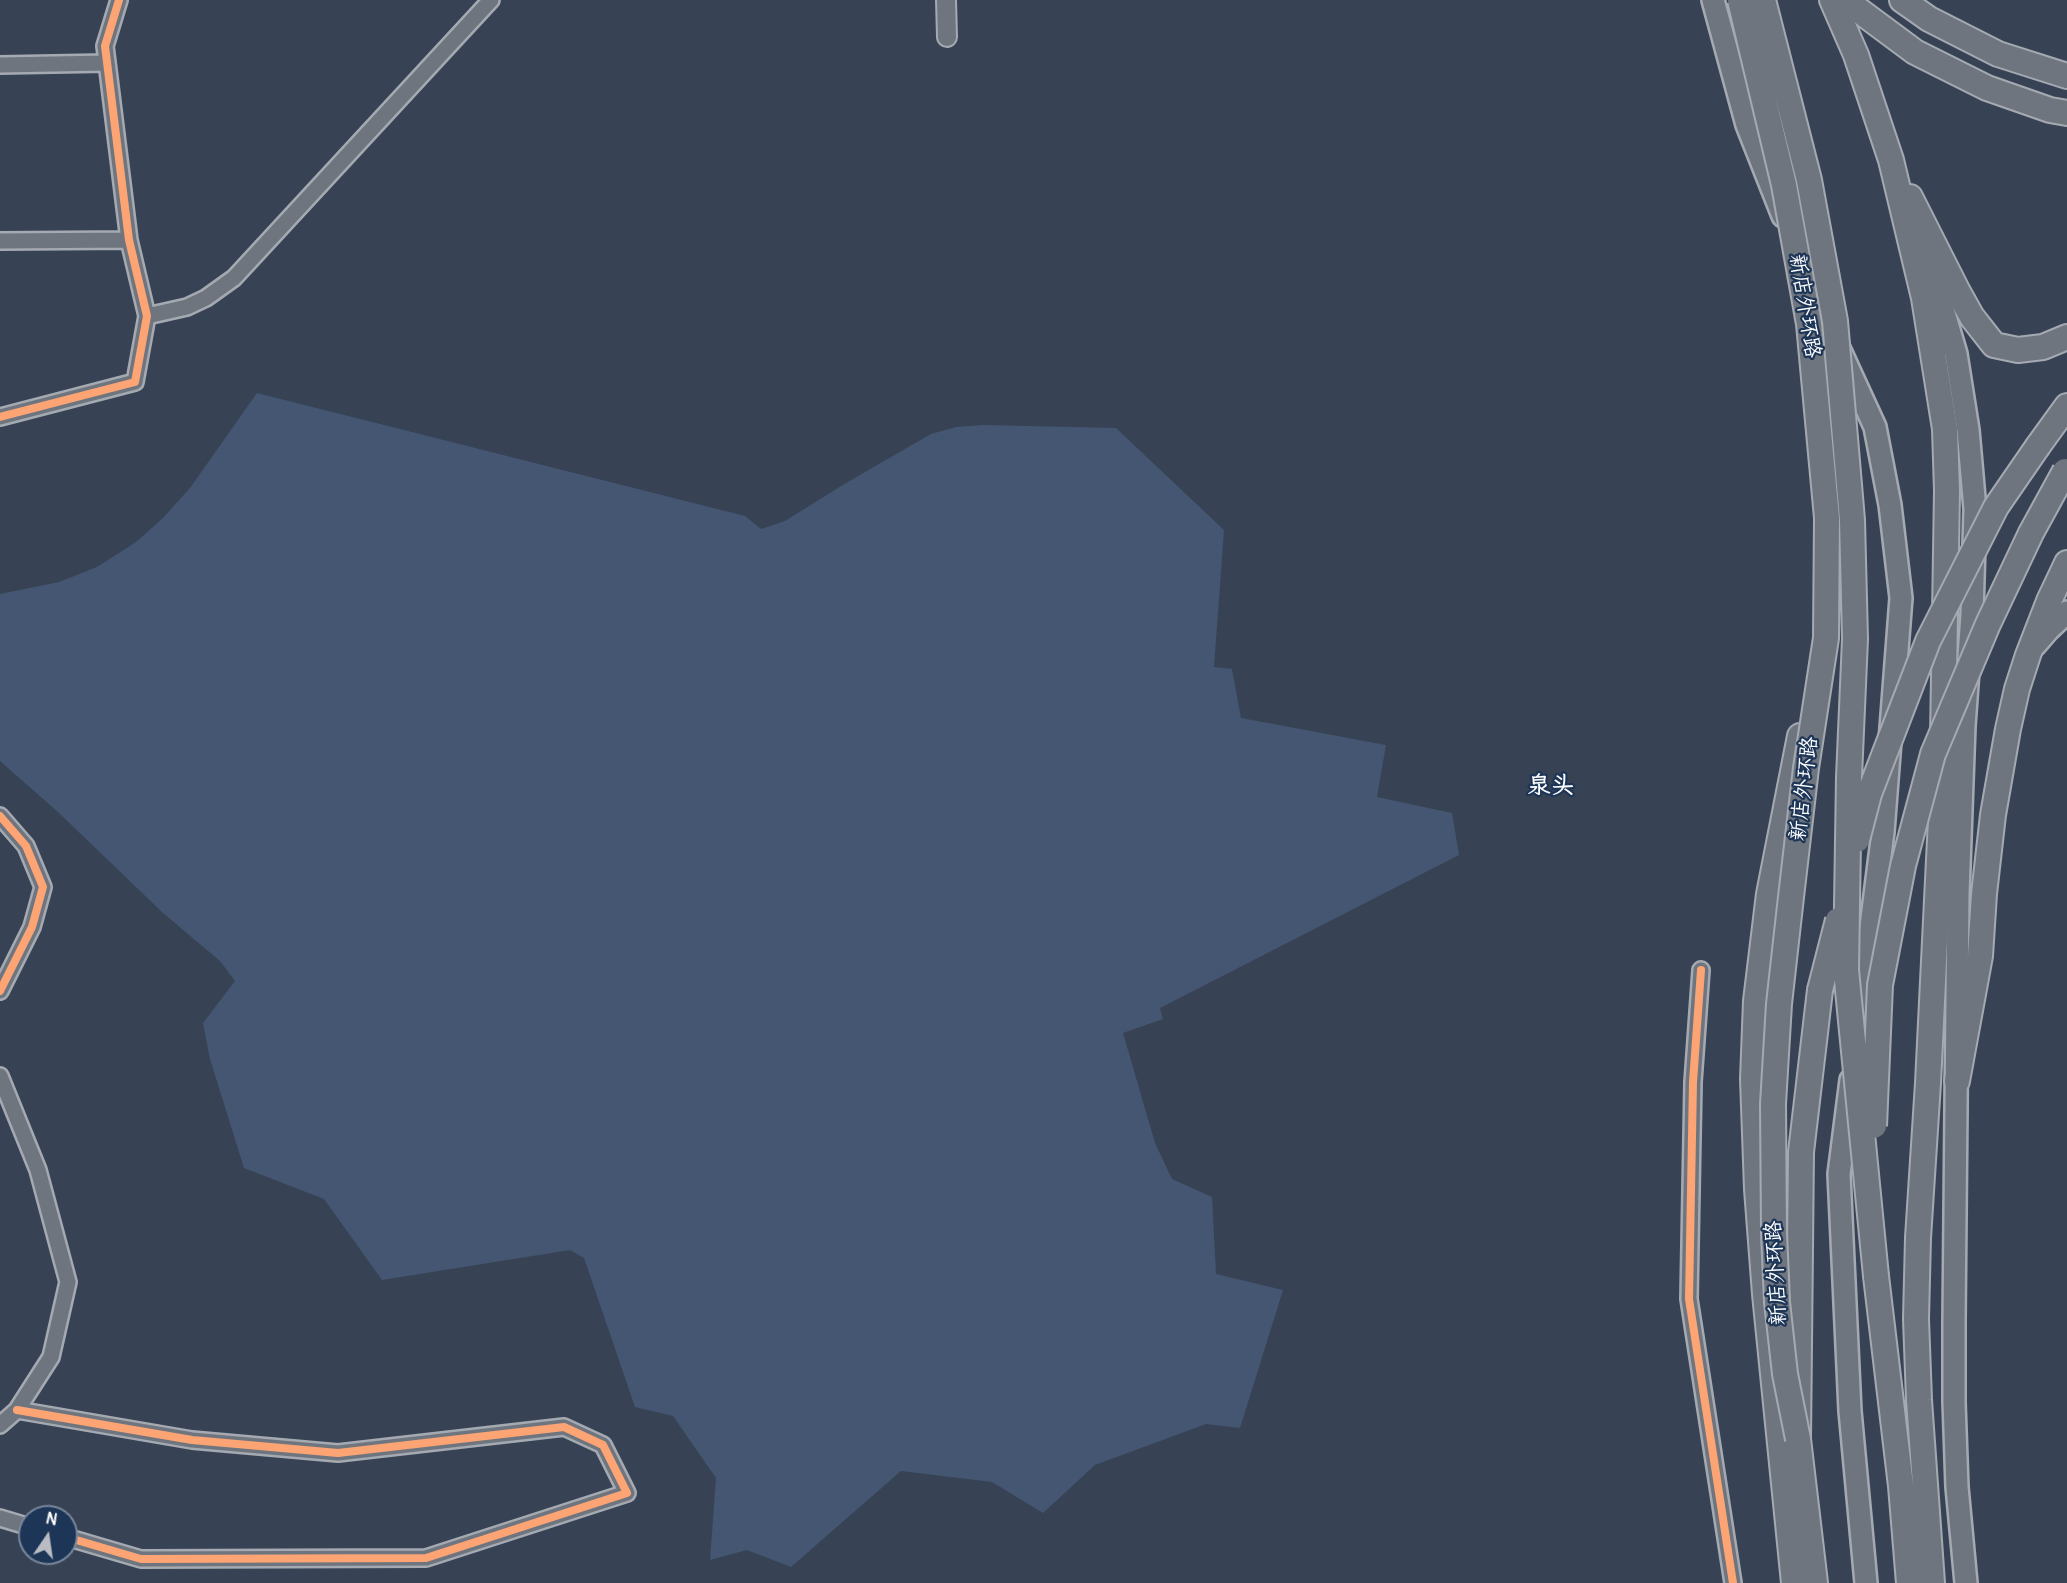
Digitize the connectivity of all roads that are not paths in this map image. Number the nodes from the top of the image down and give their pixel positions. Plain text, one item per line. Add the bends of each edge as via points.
1 (119, 0) edge
2 (491, 0) edge
3 (946, 0) edge
4 (1713, 0) edge
5 (1740, 0) edge
6 (1763, 0) edge
7 (1832, 0) edge
8 (1845, 0) edge
9 (1902, 0) edge
10 (946, 37) dead end
11 (107, 63) junction
12 (0, 65) edge
13 (2067, 76) edge
14 (2067, 114) edge
15 (1891, 160) junction
16 (129, 240) junction
17 (0, 241) edge
18 (1820, 308) junction
19 (147, 316) junction
20 (2067, 337) edge
21 (2067, 406) edge
22 (0, 416) edge
23 (2067, 468) edge
24 (2067, 563) edge
25 (2067, 612) edge
26 (2028, 655) junction
27 (1805, 715) joint
28 (0, 816) edge
29 (1701, 970) dead end
30 (0, 991) edge
31 (0, 1076) edge
32 (1957, 1081) junction
33 (1876, 1276) junction
34 (17, 1410) junction
35 (0, 1425) edge
36 (1798, 1439) junction
37 (0, 1518) edge
38 (18, 1523) edge
39 (78, 1541) edge
40 (1733, 1583) edge
41 (1794, 1583) edge
42 (1815, 1583) edge
43 (1866, 1583) edge
44 (1909, 1583) edge
45 (1932, 1583) edge
46 (1966, 1583) edge

1 - 11 street via 105,46
2 - 19 street via 234,278 214,294 187,307
3 - 10 street
4 - 18 main road via 1747,125
5 - 36 highway, 新店外环路, bridge via 1784,185 1809,324 1827,518 1826,638 1791,897 1773,1104 1777,1302 1785,1374
6 - 33 highway, 新店外环路, bridge via 1809,180 1836,333 1852,520 1855,639 1846,970
7 - 15 highway via 1856,55
8 - 14 highway via 1915,52 1987,88
9 - 13 highway via 1929,19 1998,54
11 - 12 street
11 - 16 street
15 - 20 highway via 1957,290 1994,345 2018,350 2043,347
15 - 32 main road via 1926,248 1956,354 1975,509 1958,894
15 - 45 highway via 1924,298 1946,455 1942,798 1916,1319
16 - 17 street
16 - 19 street
18 - 27 main road via 1859,471
18 - 43 main road via 1875,427 1890,505 1901,598 1883,832 1839,1174 1850,1412
19 - 22 street via 135,382
21 - 36 highway, bridge via 1996,507 1928,641 1869,794 1820,990 1801,1152
23 - 33 highway, bridge via 1988,624 1933,754 1903,866 1880,985 1874,1108
24 - 26 highway
25 - 26 main road
26 - 32 highway via 1999,776 1980,956
27 - 41 highway via 1769,894 1755,1001 1752,1079 1765,1294
28 - 30 street via 26,846 43,887 32,927
29 - 40 street via 1689,1299
31 - 34 street via 38,1170 68,1282 51,1357
32 - 46 main road via 1954,1402
33 - 44 highway, 新店外环路
34 - 35 street
34 - 39 street via 192,1440 338,1453 564,1427 603,1444 627,1492 426,1558 141,1559
36 - 42 highway, 新店外环路
37 - 38 street

